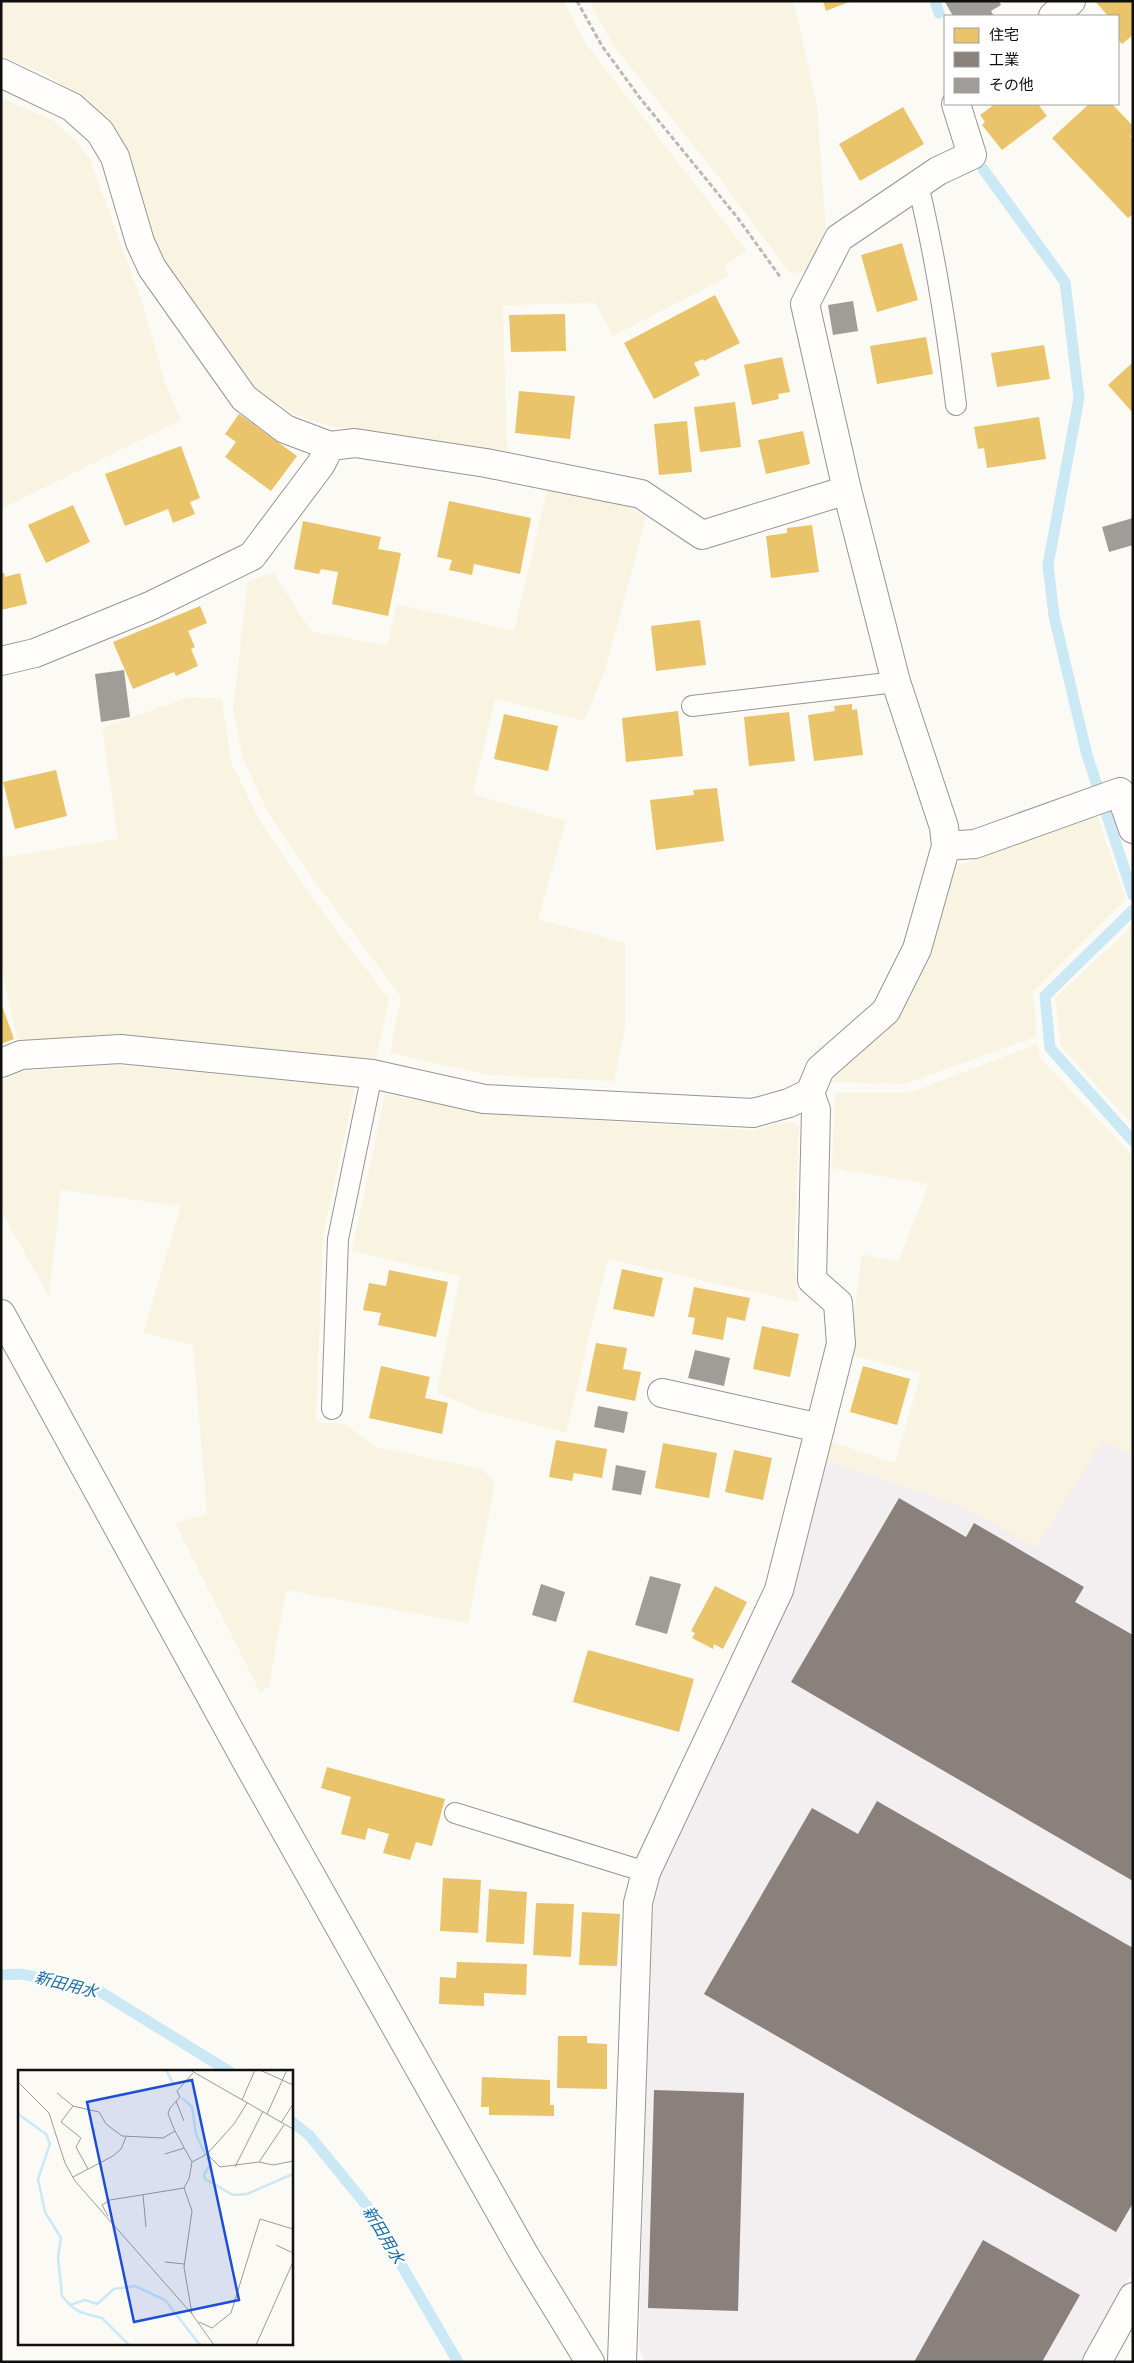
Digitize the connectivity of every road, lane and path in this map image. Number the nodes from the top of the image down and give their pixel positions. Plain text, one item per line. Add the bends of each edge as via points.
1 (577, 1) edge
2 (1071, 1) edge
3 (1054, 15) edge
4 (1, 73) edge
5 (956, 105) edge
6 (918, 185) junction
7 (805, 304) junction
8 (956, 405) dead end
9 (330, 446) junction
10 (847, 490) junction
11 (1, 661) edge
12 (896, 682) junction
13 (692, 706) dead end
14 (1114, 792) edge
15 (1133, 828) edge
16 (946, 846) junction
17 (1, 1063) edge
18 (372, 1074) junction
19 (810, 1093) junction
20 (1, 1314) edge
21 (662, 1393) dead end
22 (332, 1409) dead end
23 (820, 1428) junction
24 (455, 1813) dead end
25 (646, 1872) junction
26 (1133, 2297) edge
27 (590, 2362) edge
28 (622, 2362) edge
29 (1097, 2362) edge

1 - 7 path via 602,46 640,98 737,217 790,292
2 - 3 street
4 - 9 street via 72,107 100,132 114,157 140,242 152,268 244,398 285,428
5 - 6 street via 972,154
6 - 7 street via 839,238
6 - 8 lane via 944,310
7 - 10 street
9 - 10 street via 355,443 477,462 640,494 702,535
9 - 11 street via 321,464 252,556 150,606 35,652
10 - 12 street
12 - 13 lane
12 - 16 street via 944,827
14 - 15 street
14 - 16 street via 975,844
16 - 19 street via 917,950 886,1010 820,1069
17 - 18 street via 21,1055 120,1049
18 - 19 street via 484,1099 754,1113
18 - 22 lane via 338,1239
19 - 23 street via 816,1110 812,1280 838,1303 841,1344
20 - 27 street via 248,1764 524,2254
21 - 23 street
23 - 25 street via 780,1590
24 - 25 lane
25 - 28 street via 638,1903
26 - 29 street

